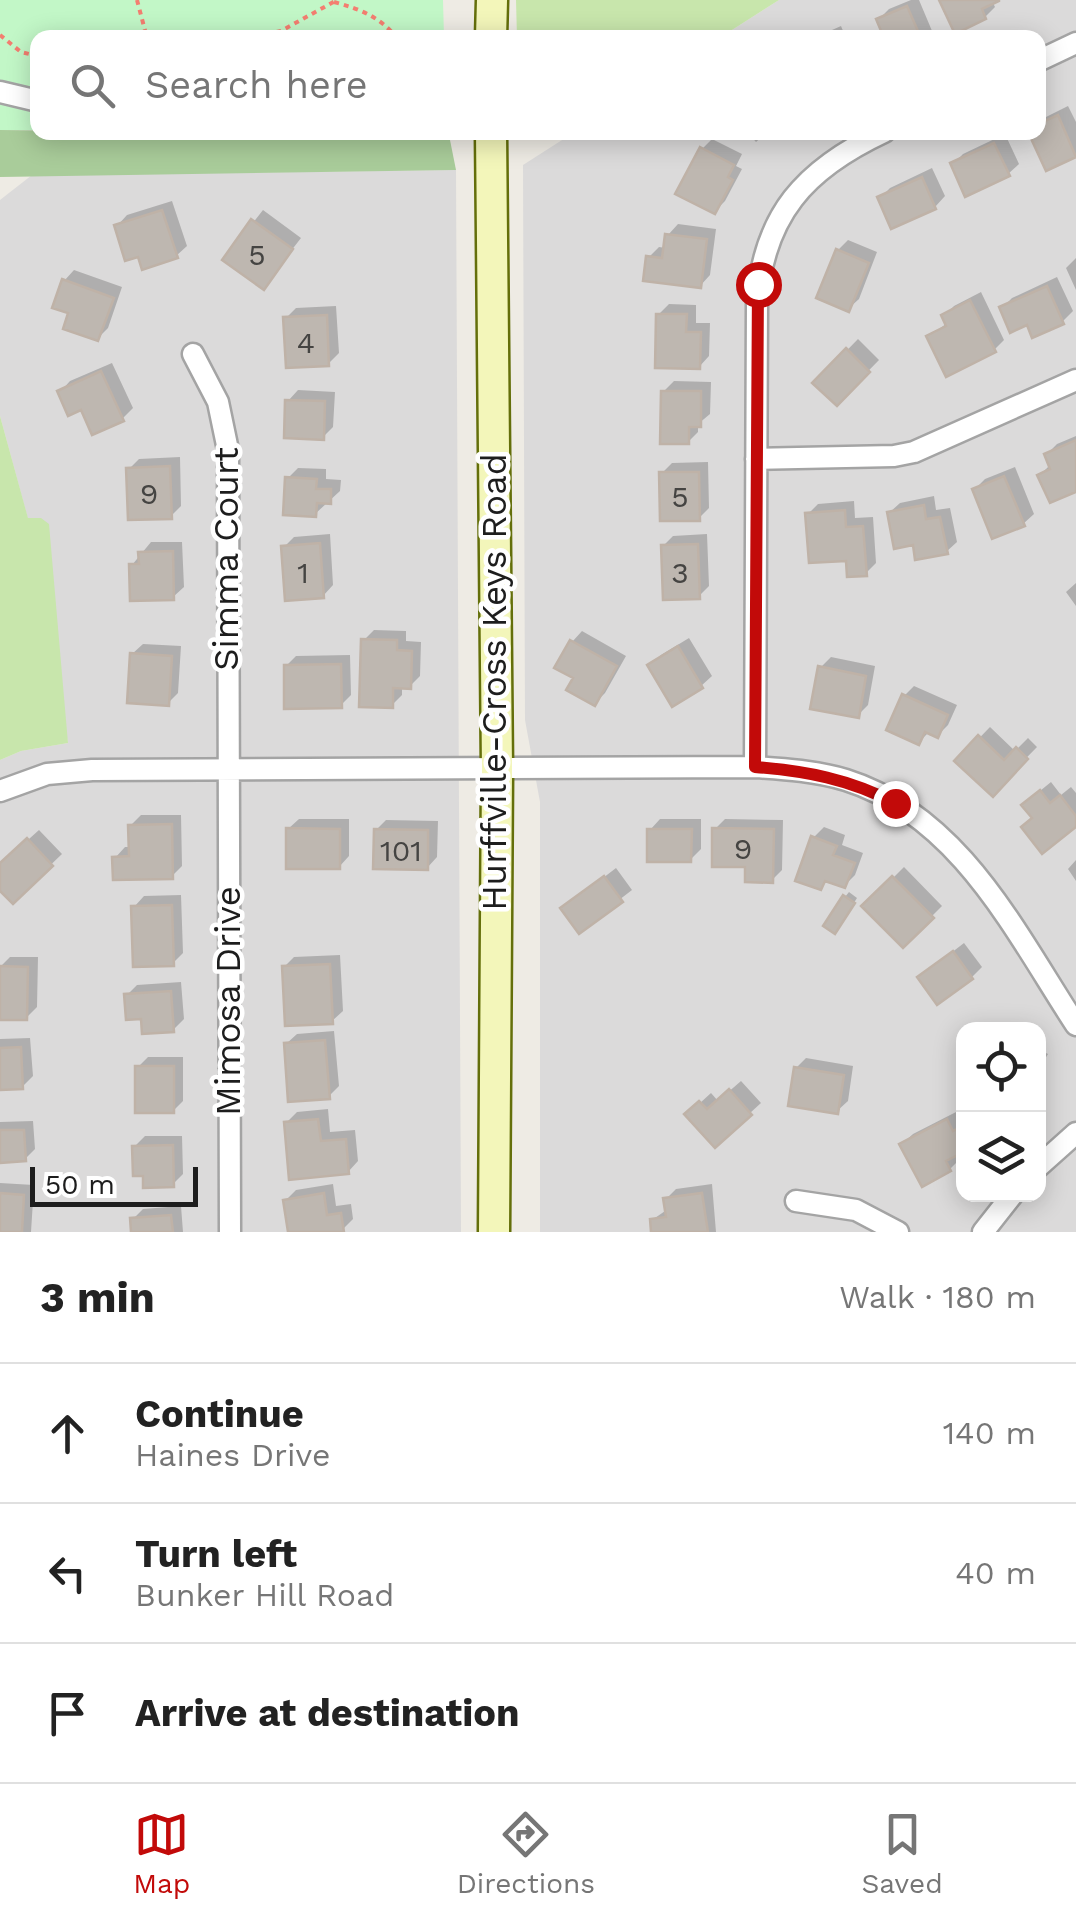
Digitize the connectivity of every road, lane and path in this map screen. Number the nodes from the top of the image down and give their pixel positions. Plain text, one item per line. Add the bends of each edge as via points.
1 (136, 0) edge
2 (492, 0) edge
3 (336, 1) edge
4 (145, 30) edge
5 (282, 30) edge
6 (390, 30) edge
7 (492, 30) edge
8 (0, 36) edge
9 (1076, 43) edge
10 (30, 54) edge
11 (1046, 56) edge
12 (0, 92) edge
13 (30, 98) edge
14 (491, 140) edge
15 (869, 140) edge
16 (193, 354) dead end
17 (1076, 380) edge
18 (756, 459) junction
19 (755, 767) junction
20 (497, 770) junction
21 (227, 771) junction
22 (0, 792) edge
23 (1076, 1025) edge
24 (1076, 1133) edge
25 (1046, 1160) edge
26 (796, 1201) dead end
27 (1007, 1202) edge
28 (230, 1232) edge
29 (494, 1232) edge
30 (898, 1232) edge
31 (983, 1232) edge

1 - 4 path
2 - 7 main road
3 - 5 path
3 - 6 path
8 - 10 path
9 - 11 street
12 - 13 street
14 - 20 main road, Hurffville-Cross Keys Road
15 - 18 street via 821,168 773,229 757,304
16 - 21 street, Simma Court via 218,402 228,450
17 - 18 street via 914,452
18 - 19 street
19 - 20 street
19 - 23 street via 848,781 944,837
20 - 21 street
20 - 29 main road, Hurffville-Cross Keys Road
21 - 22 street via 69,771
21 - 28 street, Mimosa Drive
24 - 25 street
26 - 30 street via 856,1210
27 - 31 street

